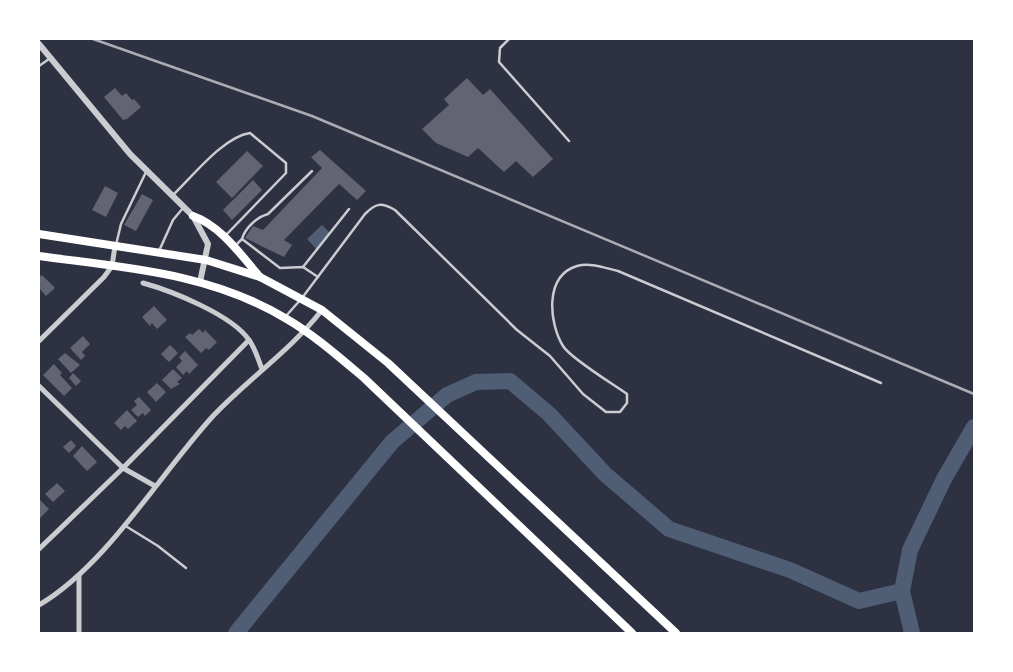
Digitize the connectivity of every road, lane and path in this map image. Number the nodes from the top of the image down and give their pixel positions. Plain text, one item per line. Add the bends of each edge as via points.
1 (509, 39) edge
2 (39, 44) edge
3 (50, 58) junction
4 (39, 66) edge
5 (569, 141) dead end
6 (146, 171) junction
7 (312, 171) dead end
8 (172, 196) junction
9 (184, 207) junction
10 (349, 210) dead end
11 (193, 216) junction
12 (39, 234) edge
13 (224, 237) junction
14 (242, 239) junction
15 (116, 246) junction
16 (234, 247) junction
17 (158, 252) junction
18 (39, 256) edge
19 (206, 260) junction
20 (112, 266) junction
21 (303, 267) junction
22 (260, 277) junction
23 (318, 277) junction
24 (200, 282) junction
25 (143, 283) dead end
26 (302, 298) junction
27 (322, 310) junction
28 (285, 317) junction
29 (306, 332) junction
30 (39, 340) edge
31 (249, 340) junction
32 (262, 368) junction
33 (881, 383) dead end
34 (39, 386) edge
35 (123, 468) junction
36 (155, 486) junction
37 (123, 525) junction
38 (39, 549) edge
39 (186, 568) dead end
40 (79, 576) junction
41 (39, 605) edge
42 (79, 633) edge
43 (632, 633) edge
44 (676, 633) edge

1 - 5 lane via 500,48 499,62
2 - 3 street
3 - 4 lane
3 - 6 street
6 - 8 street
6 - 15 lane via 121,224
7 - 14 lane via 268,214 244,232
8 - 9 street
8 - 13 lane via 232,139 250,133 286,163 286,173
9 - 11 street
9 - 17 lane via 173,220
10 - 21 lane
11 - 13 main road via 205,220
11 - 19 street via 208,244
12 - 15 main road
13 - 16 main road
14 - 16 lane
14 - 21 lane via 280,268
15 - 17 main road
15 - 20 street
16 - 22 main road
17 - 19 main road
18 - 20 main road
19 - 22 main road
19 - 24 street
20 - 24 main road via 166,273
20 - 30 street
21 - 23 lane
22 - 26 main road
23 - 26 lane
23 - 33 lane via 365,214 374,206 383,204 395,210 517,330 550,356 583,394 606,412 620,412 627,403 627,394 568,352 558,336 553,314 556,283 576,266 594,266 618,272
24 - 28 main road via 244,297
25 - 31 street via 198,304 227,321
26 - 27 main road
26 - 28 lane
27 - 29 street
27 - 44 main road via 400,375
28 - 29 main road
29 - 32 street
29 - 43 main road via 364,378
31 - 32 street
31 - 35 street
32 - 36 street via 214,416
34 - 35 street
35 - 36 street
35 - 38 street
36 - 37 street
37 - 39 lane
37 - 40 street
40 - 41 street
40 - 42 street

